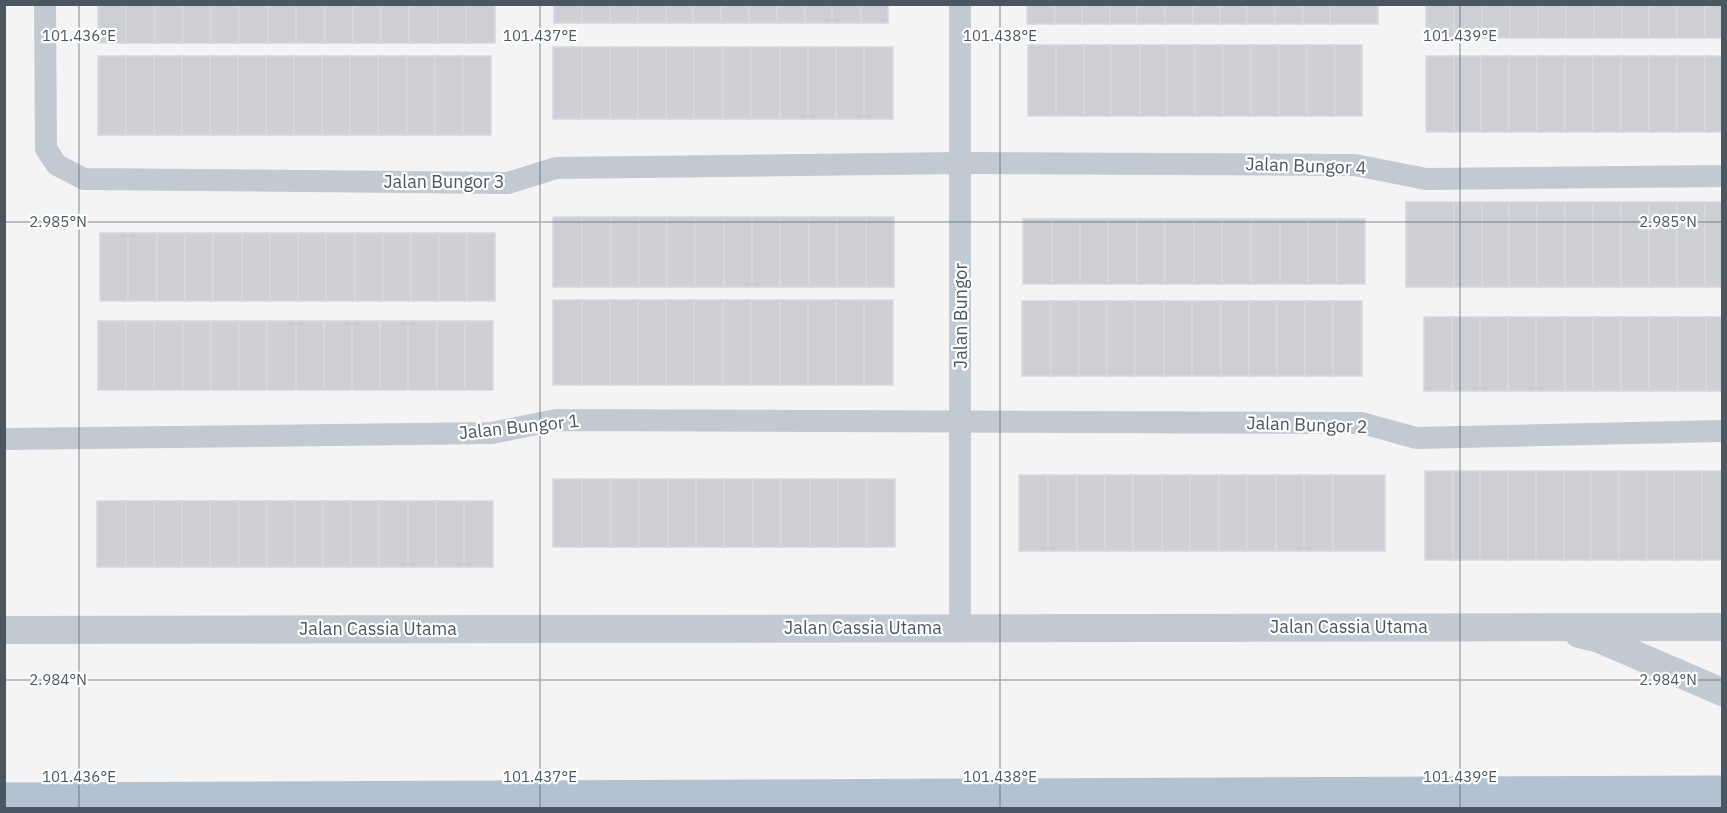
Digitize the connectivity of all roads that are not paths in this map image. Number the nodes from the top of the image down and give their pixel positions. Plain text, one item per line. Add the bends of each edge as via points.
1 (45, 4) edge
2 (960, 4) edge
3 (961, 163) junction
4 (1722, 176) edge
5 (961, 420) junction
6 (1722, 432) edge
7 (4, 439) edge
8 (1554, 627) junction
9 (1722, 627) edge
10 (960, 628) junction
11 (4, 630) edge
12 (1722, 692) edge
13 (1722, 792) edge
14 (4, 799) edge

1 - 3 street, Jalan Bungor 3 via 46,149 57,165 84,179 508,183 556,168
2 - 3 street, Jalan Bungor
3 - 4 street, Jalan Bungor 4 via 1355,165 1425,179
3 - 5 street, Jalan Bungor
5 - 6 street, Jalan Bungor 2 via 1362,423 1416,438
5 - 7 street, Jalan Bungor 1 via 556,420 492,433
5 - 10 street, Jalan Bungor
8 - 9 street, Jalan Cassia Utama
8 - 10 street, Jalan Cassia Utama
8 - 12 street via 1599,639
10 - 11 street, Jalan Cassia Utama
13 - 14 main road

